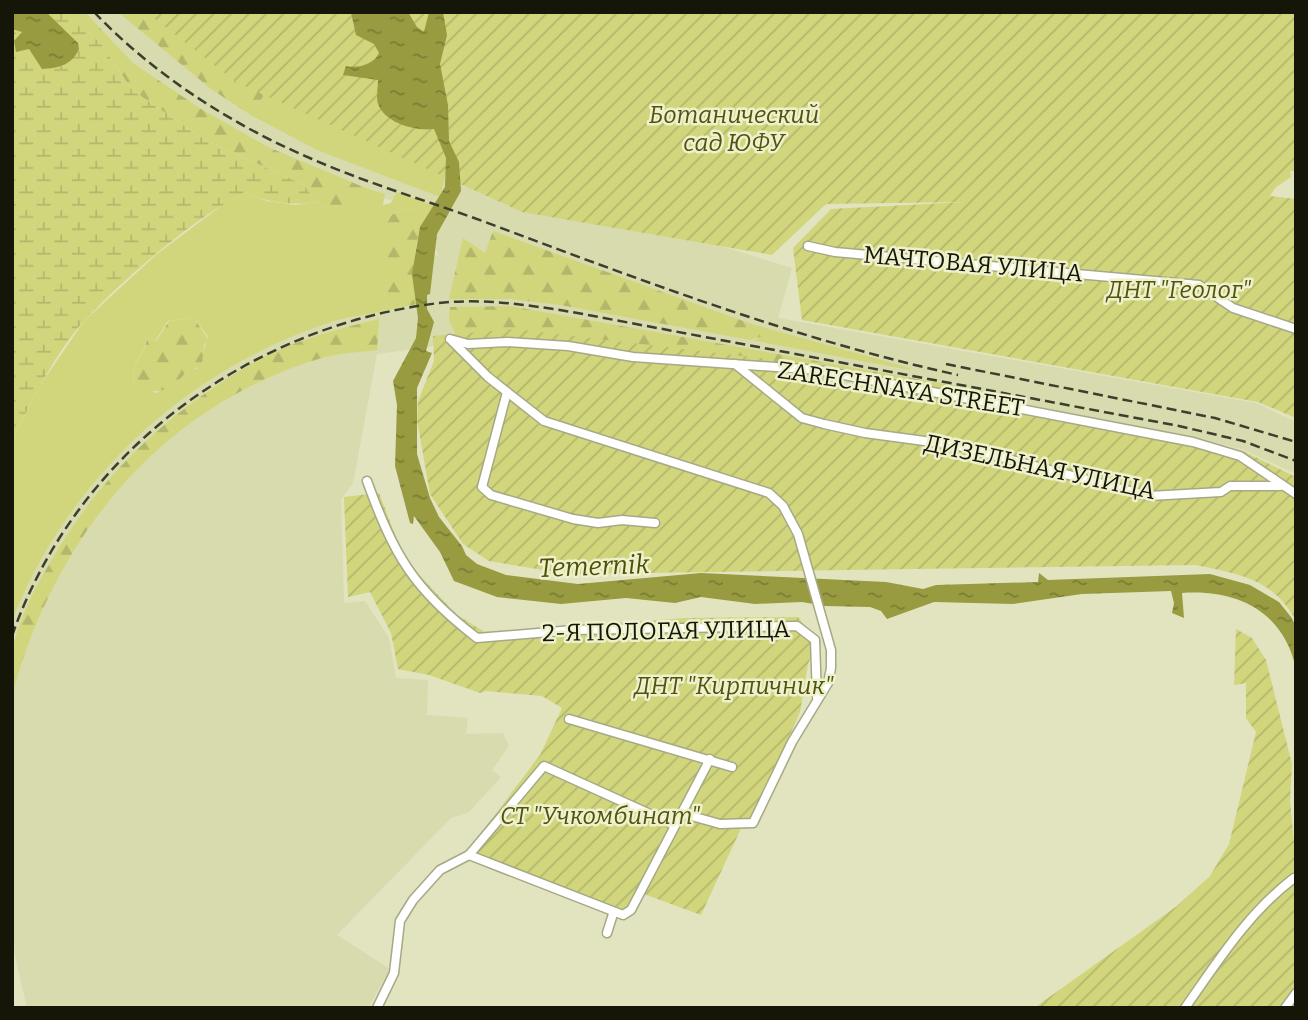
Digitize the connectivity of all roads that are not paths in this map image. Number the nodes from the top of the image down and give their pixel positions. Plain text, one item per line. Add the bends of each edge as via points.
1 (808, 246) dead end
2 (1296, 330) edge
3 (735, 364) junction
4 (507, 392) junction
5 (367, 481) dead end
6 (1280, 486) junction
7 (1296, 494) edge
8 (655, 523) dead end
9 (817, 697) junction
10 (569, 719) dead end
11 (710, 759) junction
12 (732, 767) dead end
13 (681, 813) junction
14 (674, 825) junction
15 (469, 855) junction
16 (1294, 878) dead end
17 (613, 914) junction
18 (607, 933) dead end
19 (1296, 993) edge
20 (377, 1008) edge
21 (1185, 1008) edge
22 (1285, 1008) edge

1 - 2 street, МАЧТОВАЯ УЛИЦА via 1199,285 1233,308
3 - 4 street, ZARECHNAYA STREET via 450,339
3 - 6 street, ZARECHNAYA STREET via 818,370 1194,442 1240,456
3 - 6 street, ДИЗЕЛЬНАЯ УЛИЦА via 802,418 865,433 954,445 1149,496 1221,492 1230,486
4 - 8 street via 482,487 492,495 573,519
4 - 9 street via 544,421 769,494 792,520 825,631 831,668
5 - 9 street, 2-Я ПОЛОГАЯ УЛИЦА via 397,555 419,587 477,638 573,630 797,626 815,640
6 - 7 street, ZARECHNAYA STREET
9 - 13 street, 2-Я ПОЛОГАЯ УЛИЦА via 753,823 720,824
10 - 11 street
11 - 12 street
11 - 13 street
13 - 14 street
14 - 15 street via 544,766
14 - 17 street via 631,910
15 - 17 street
15 - 20 street via 440,870 400,921 394,973
16 - 21 street via 1244,925
17 - 18 street
19 - 22 street

